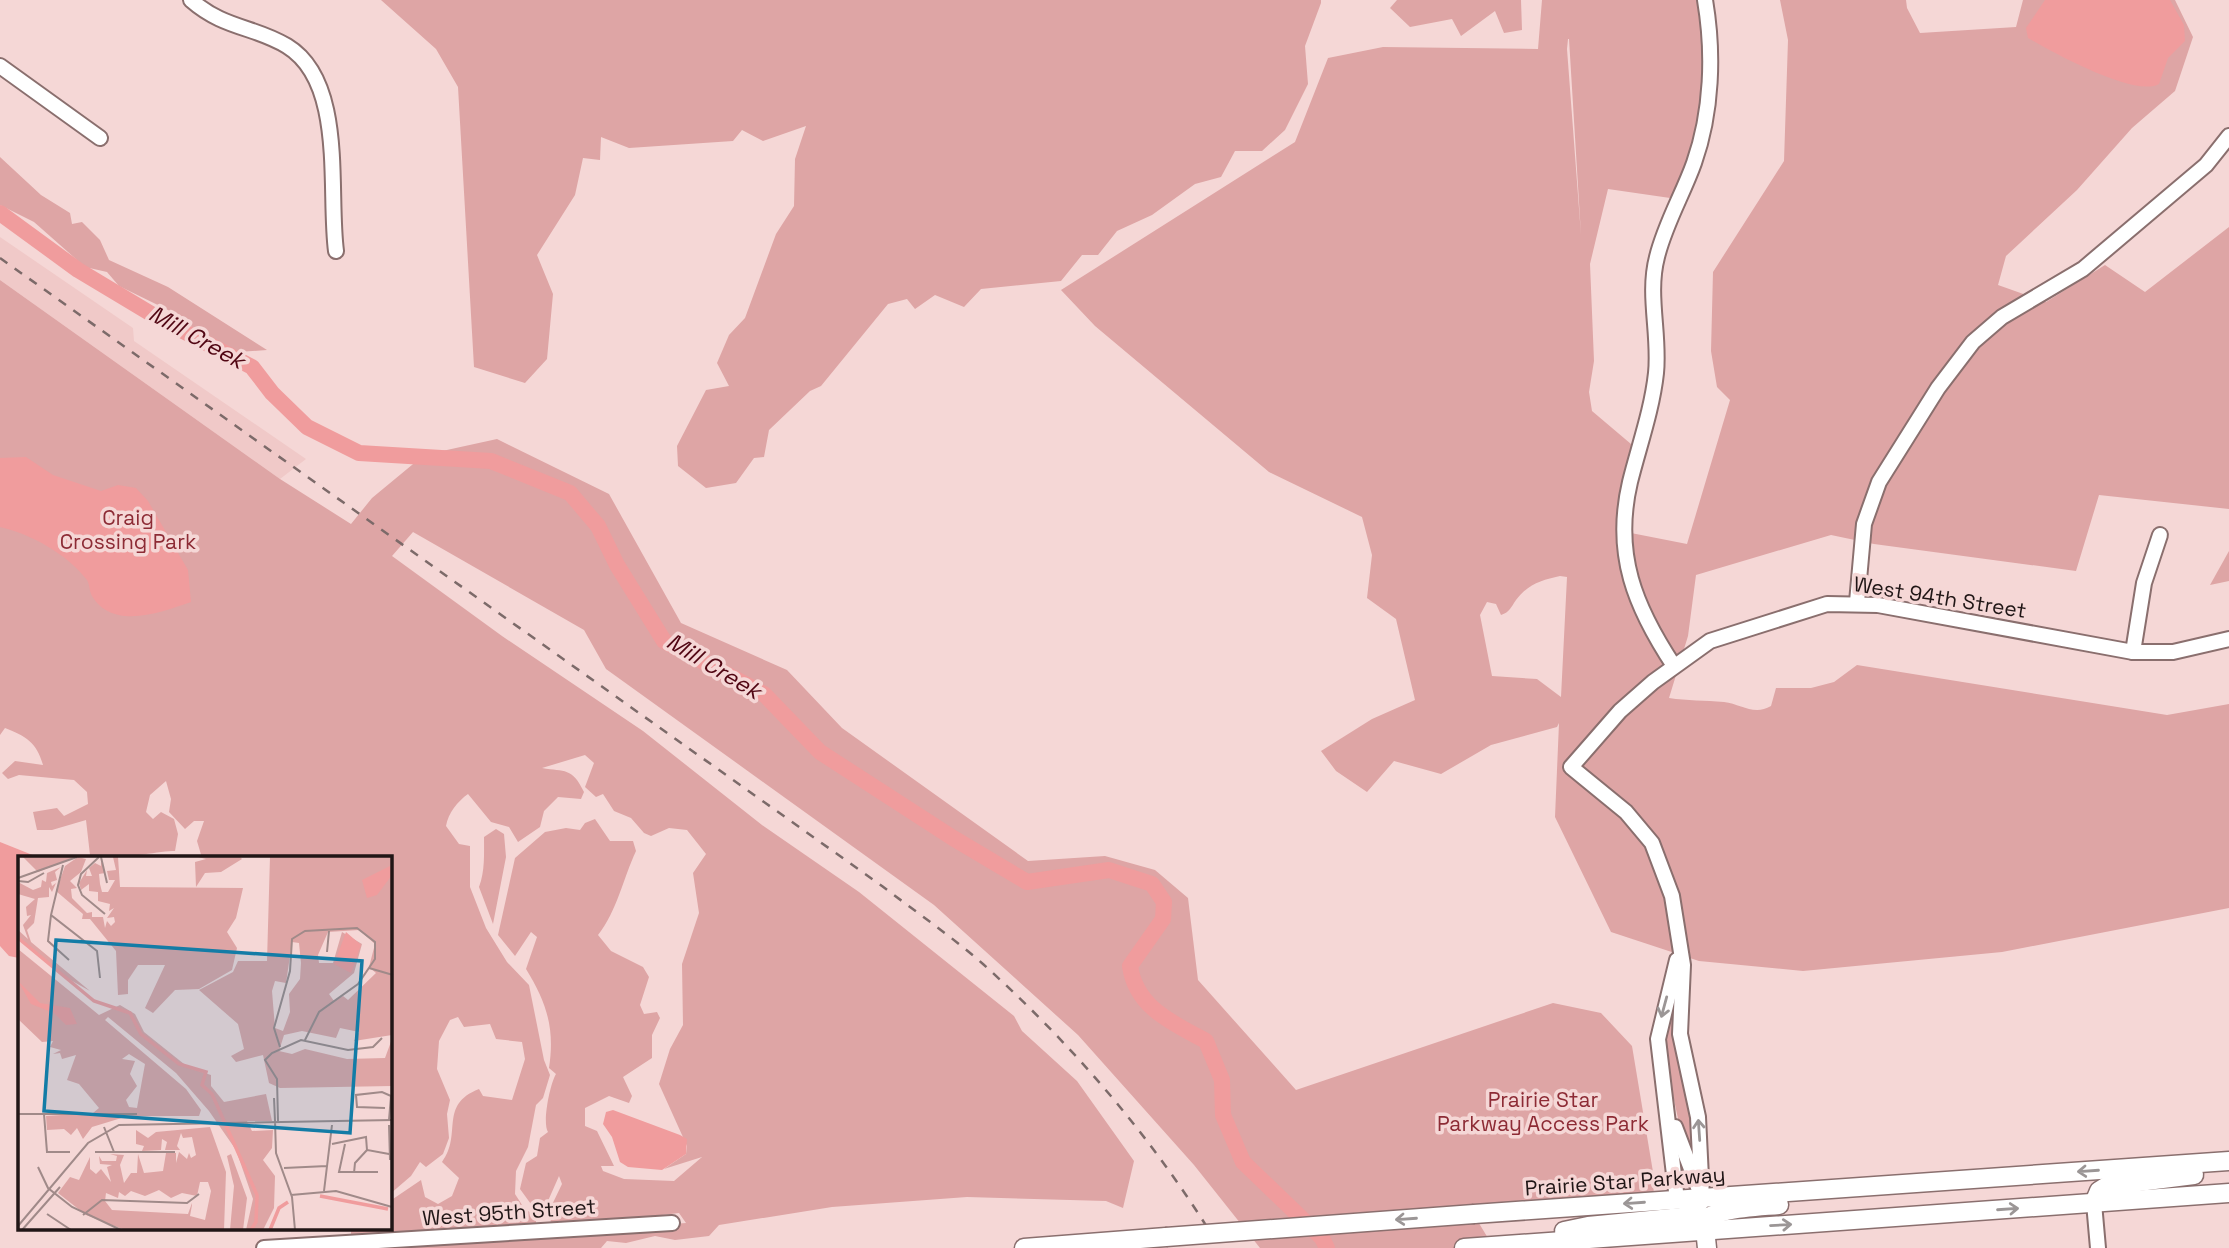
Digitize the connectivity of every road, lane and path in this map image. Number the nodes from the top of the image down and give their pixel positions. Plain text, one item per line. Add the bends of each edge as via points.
1 (191, 0) edge
2 (1705, 0) edge
3 (0, 65) edge
4 (2229, 136) edge
5 (100, 138) dead end
6 (336, 251) dead end
7 (2160, 535) dead end
8 (1857, 602) junction
9 (2229, 639) edge
10 (2133, 652) junction
11 (1674, 666) junction
12 (1679, 941) junction
13 (1669, 1110) junction
14 (2229, 1161) edge
15 (2229, 1170) edge
16 (1853, 1189) junction
17 (2229, 1193) edge
18 (1702, 1198) junction
19 (2094, 1203) junction
20 (672, 1223) dead end
21 (1681, 1224) edge
22 (1707, 1227) edge
23 (264, 1248) edge
24 (1024, 1248) edge
25 (1464, 1248) edge
26 (2098, 1248) edge

1 - 6 street via 224,23 288,47 311,69 325,105
2 - 11 street via 1710,60 1707,107 1694,163 1656,258 1652,284 1656,372 1624,530 1639,607
3 - 5 street
4 - 8 street via 2206,165 2082,269 2002,317 1973,342 1879,482 1864,524
7 - 10 street via 2144,583
8 - 10 street, West 94th Street
8 - 11 street, West 94th Street via 1827,604 1710,641
9 - 10 street, West 94th Street via 2173,652
11 - 12 street, West 94th Street via 1620,711 1571,767 1626,812 1652,843 1672,896
12 -> 13 street via 1658,1039
18 -> 12 street via 1698,1117 1680,1034 1683,965
13 - 18 street
13 - 21 street
14 -> 16 main road, Prairie Star Parkway
15 - 19 main road via 2107,1186
16 - 18 main road, Prairie Star Parkway
16 - 22 main road via 1834,1198
17 - 19 main road, Prairie Star Parkway
18 - 21 main road
18 - 22 main road
22 -> 19 main road, Prairie Star Parkway
19 - 26 street
20 - 23 street, West 95th Street
21 - 22 main road, Prairie Star Parkway
21 -> 24 main road, Prairie Star Parkway, bridge via 1474,1214
21 - 25 main road, Prairie Star Parkway

